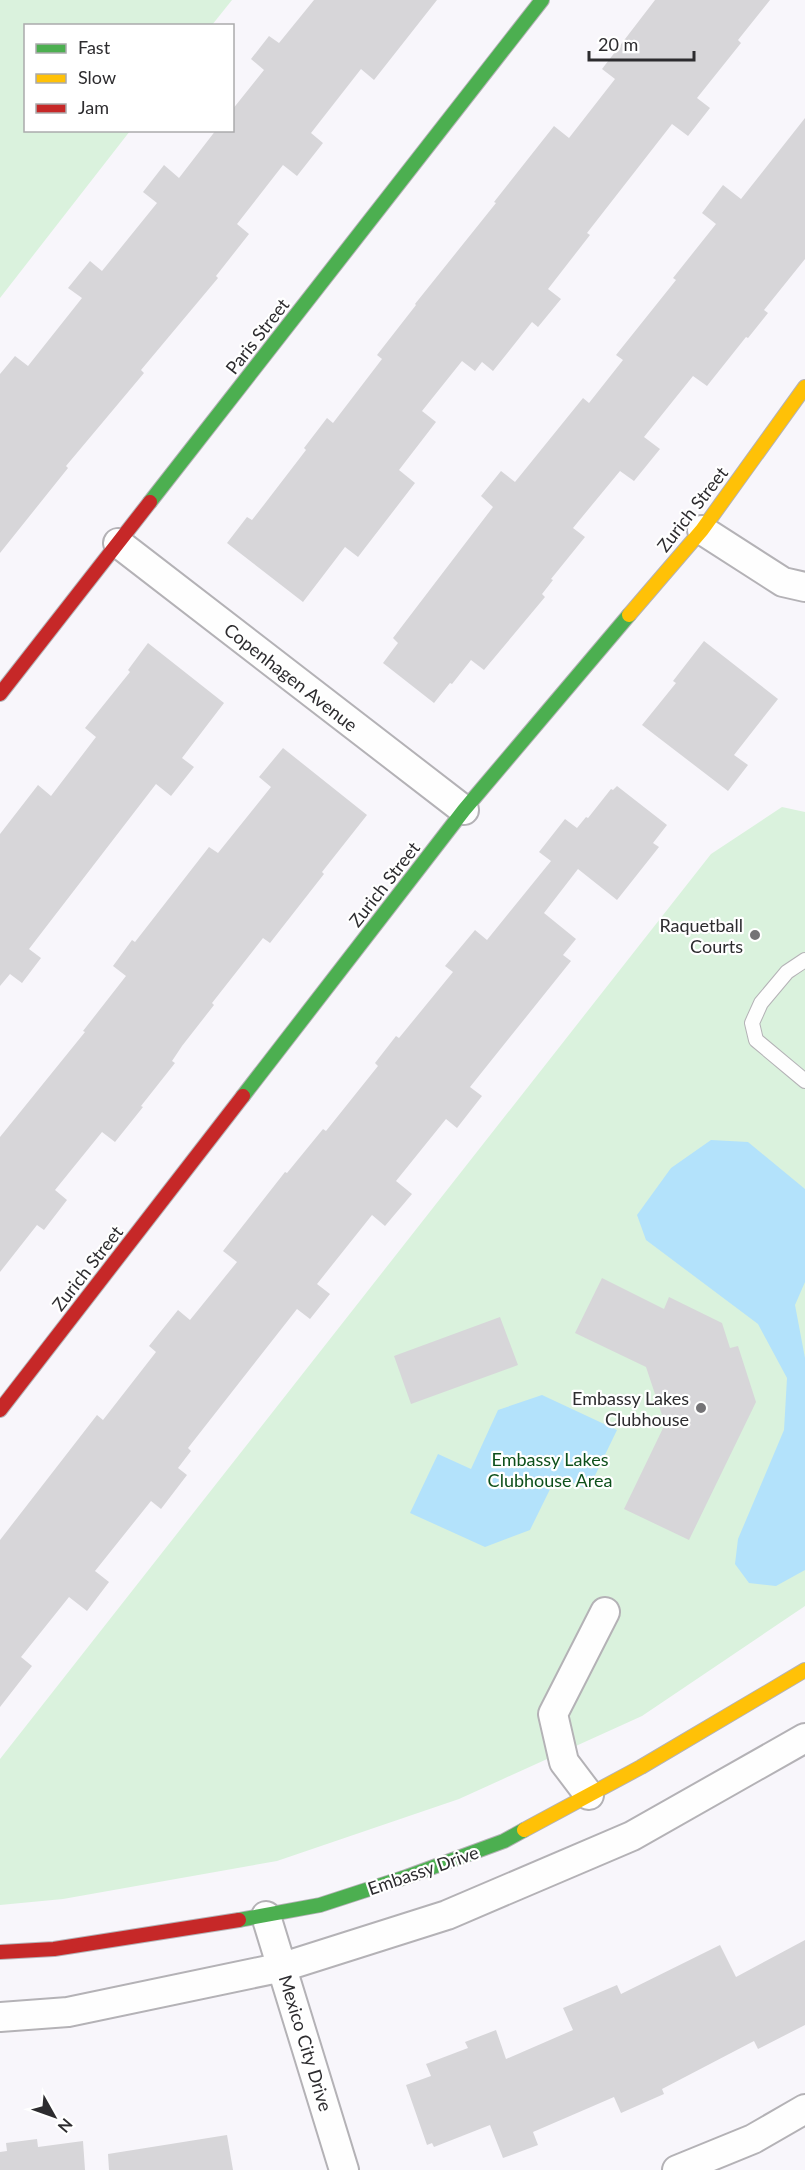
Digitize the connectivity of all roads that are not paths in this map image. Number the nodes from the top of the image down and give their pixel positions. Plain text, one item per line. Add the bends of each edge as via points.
1 (542, 0) edge
2 (805, 387) edge
3 (702, 530) junction
4 (118, 543) junction
5 (805, 587) edge
6 (0, 694) edge
7 (464, 810) junction
8 (805, 960) edge
9 (805, 1081) edge
10 (0, 1410) edge
11 (605, 1612) dead end
12 (805, 1670) edge
13 (805, 1738) edge
14 (589, 1795) junction
15 (266, 1916) junction
16 (0, 1952) edge
17 (284, 1967) junction
18 (0, 2017) edge
19 (805, 2109) edge
20 (344, 2170) edge
21 (677, 2170) edge

1 - 4 street, Paris Street
2 - 3 street, Zurich Street
3 - 5 street via 783,582
3 - 7 street, Zurich Street
4 - 6 street, Paris Street
4 - 7 street, Copenhagen Avenue
7 - 10 street, Zurich Street
8 - 9 lane via 787,972 761,1003 752,1023 756,1040
11 - 14 street via 553,1714 564,1762
12 - 14 street, Embassy Drive
13 - 17 street via 632,1836 447,1915
14 - 15 street, Embassy Drive via 504,1841 406,1878
15 - 16 street, Embassy Drive via 54,1949
15 - 17 street, Mexico City Drive
17 - 18 street via 68,2012
17 - 20 street, Mexico City Drive
19 - 21 street via 753,2139

